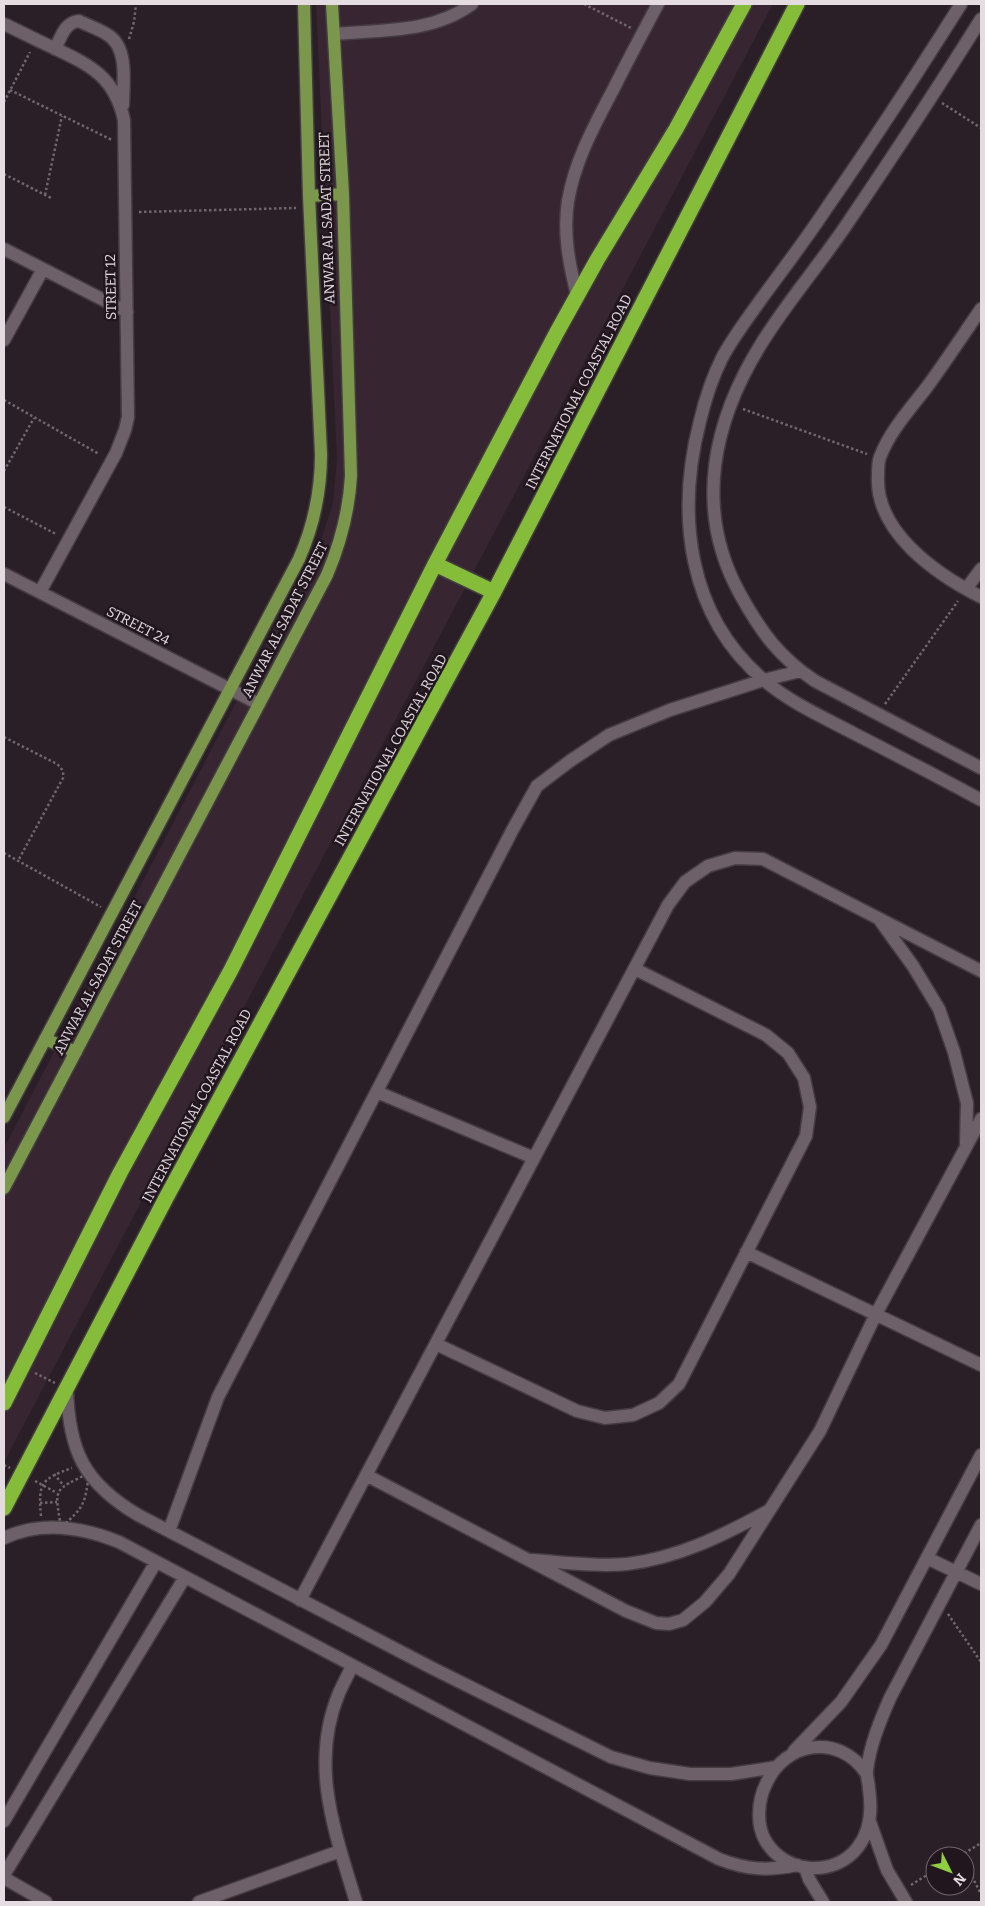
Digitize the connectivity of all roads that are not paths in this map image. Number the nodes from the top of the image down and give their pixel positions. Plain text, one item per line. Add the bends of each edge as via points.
1 (304, 4) edge
2 (332, 4) edge
3 (472, 4) edge
4 (658, 4) edge
5 (744, 4) edge
6 (798, 4) edge
7 (961, 4) edge
8 (981, 19) edge
9 (4, 24) edge
10 (334, 34) junction
11 (55, 49) junction
12 (124, 120) junction
13 (343, 194) junction
14 (310, 202) junction
15 (4, 250) edge
16 (43, 269) junction
17 (577, 295) junction
18 (981, 309) edge
19 (127, 312) junction
20 (4, 340) edge
21 (435, 564) junction
22 (981, 569) edge
23 (4, 574) edge
24 (966, 589) junction
25 (40, 592) junction
26 (494, 592) junction
27 (981, 597) edge
28 (800, 671) junction
29 (764, 680) junction
30 (230, 690) junction
31 (259, 704) junction
32 (981, 768) edge
33 (981, 800) edge
34 (877, 917) junction
35 (635, 969) junction
36 (981, 971) edge
37 (45, 1039) junction
38 (76, 1052) junction
39 (377, 1092) junction
40 (4, 1117) edge
41 (981, 1119) edge
42 (966, 1148) junction
43 (534, 1158) junction
44 (4, 1188) edge
45 (746, 1252) junction
46 (876, 1314) junction
47 (436, 1344) junction
48 (981, 1364) edge
49 (67, 1390) junction
50 (5, 1397) edge
51 (981, 1455) edge
52 (366, 1475) junction
53 (4, 1508) edge
54 (770, 1510) junction
55 (981, 1525) edge
56 (169, 1531) junction
57 (4, 1538) edge
58 (927, 1558) junction
59 (526, 1560) junction
60 (156, 1562) junction
61 (957, 1571) junction
62 (185, 1577) junction
63 (981, 1584) edge
64 (300, 1600) junction
65 (352, 1666) junction
66 (781, 1764) junction
67 (866, 1773) junction
68 (4, 1821) edge
69 (870, 1822) junction
70 (340, 1851) junction
71 (801, 1866) junction
72 (4, 1877) edge
73 (902, 1897) edge
74 (46, 1902) edge
75 (199, 1902) edge
76 (356, 1902) edge
77 (823, 1902) edge

1 - 14 main road, ANWAR AL SADAT STREET
2 - 10 main road, ANWAR AL SADAT STREET
3 - 10 street via 442,20 416,28
4 - 17 street via 594,126 573,179 566,226 567,249
5 - 17 highway via 676,129
6 - 26 highway, INTERNATIONAL COASTAL ROAD
7 - 29 street via 899,103 742,326 722,359 707,394 689,474 688,518 694,561 707,603 720,630
8 - 28 street via 843,230 764,340 745,371 719,438 713,473 713,509 719,544 731,578 748,609 772,645
9 - 11 street, STREET 12
10 - 13 main road, ANWAR AL SADAT STREET
11 - 12 street, STREET 12 via 82,62 107,82 118,100
11 - 12 street via 66,27 74,22 79,21 111,37 122,55
12 - 19 street, STREET 12
13 - 14 main road
13 - 31 main road, ANWAR AL SADAT STREET via 351,476 347,516 327,574
14 - 30 main road, ANWAR AL SADAT STREET via 321,454 317,508 299,559
15 - 16 street
16 - 19 street
16 - 20 street
17 - 21 highway
18 - 24 street via 892,432 879,458 878,488 886,516 907,544 932,567
19 - 25 street, STREET 12 via 128,418 122,442
21 - 26 highway
21 - 50 highway via 244,944 120,1173
22 - 24 street
23 - 25 street, STREET 24
24 - 27 street
25 - 30 street, STREET 24
26 - 49 highway, INTERNATIONAL COASTAL ROAD via 180,1172
28 - 29 street
28 - 32 street
29 - 33 street via 796,704
29 - 39 street via 670,710 609,735 538,786
30 - 31 street, STREET 24
30 - 37 main road, ANWAR AL SADAT STREET
31 - 38 main road, ANWAR AL SADAT STREET
34 - 35 street via 764,859 735,858 708,866 685,882 668,904
34 - 36 street
34 - 42 street via 939,1009 967,1103
35 - 43 street
35 - 45 street via 766,1035 788,1053 804,1078 810,1107 806,1136
37 - 38 main road
37 - 40 main road, ANWAR AL SADAT STREET
38 - 44 main road, ANWAR AL SADAT STREET
39 - 43 street
39 - 56 street via 218,1397
41 - 42 street
42 - 46 street
43 - 47 street
45 - 46 street
45 - 47 street via 679,1384 659,1403 633,1415 605,1418 578,1411
46 - 48 street
46 - 54 street via 820,1431
47 - 52 street
49 - 53 highway, INTERNATIONAL COASTAL ROAD
49 - 56 street via 72,1438 86,1469 121,1505
51 - 58 street
52 - 59 street
52 - 64 street
54 - 59 street via 678,1553 626,1564
54 - 59 street via 729,1574 705,1602 683,1620 669,1624 656,1623 626,1611
55 - 61 street
56 - 64 street
57 - 60 street via 27,1529 61,1527 81,1530 104,1536
58 - 61 street
58 - 66 street via 868,1665 823,1722
60 - 62 street
60 - 68 street
61 - 63 street
61 - 67 street via 890,1698
62 - 65 street
62 - 72 street
64 - 66 street via 611,1757 650,1768 690,1774 731,1774
65 - 70 street via 329,1725 325,1756 325,1788
65 - 71 street via 720,1859 761,1869
66 - 67 street via 801,1750 829,1747 854,1759
66 - 71 street via 768,1780 762,1796 761,1828 771,1848
67 - 69 street
69 - 71 street via 858,1848 844,1860 820,1869
69 - 73 street via 887,1870
70 - 75 street
70 - 76 street
71 - 77 street
72 - 74 street

